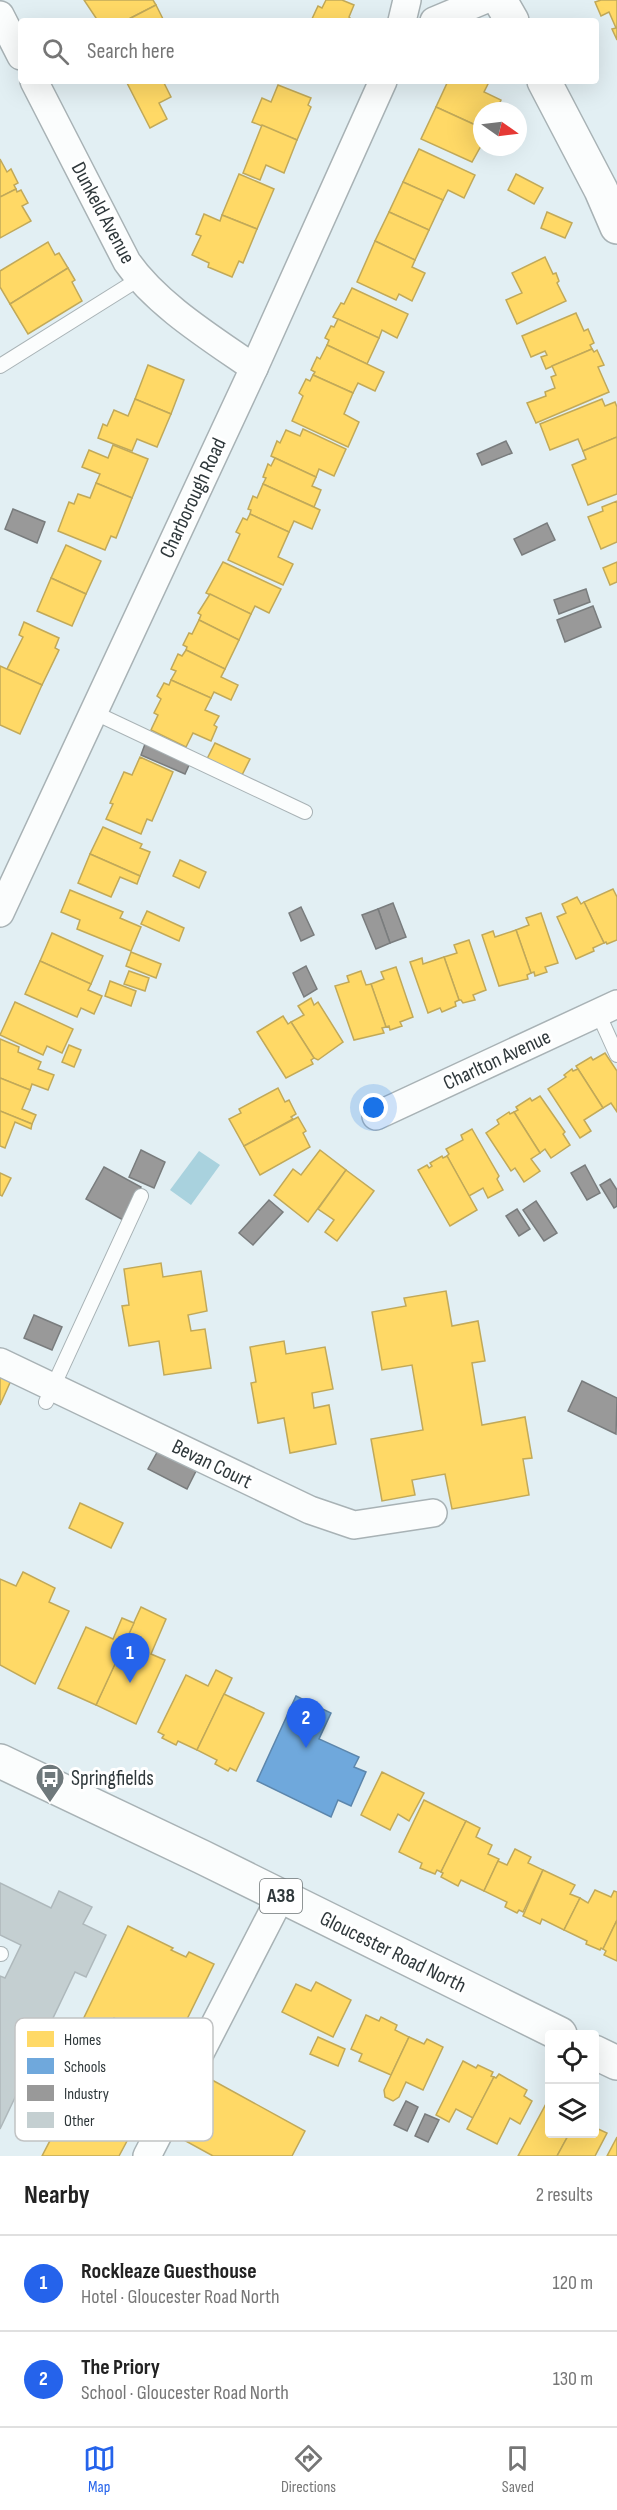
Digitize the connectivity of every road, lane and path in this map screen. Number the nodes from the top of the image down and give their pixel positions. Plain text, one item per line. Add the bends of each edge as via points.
1 (407, 0) edge
2 (484, 0) edge
3 (500, 0) edge
4 (0, 15) edge
5 (403, 18) edge
6 (441, 18) edge
7 (510, 18) edge
8 (18, 50) edge
9 (36, 84) edge
10 (382, 84) edge
11 (546, 84) edge
12 (617, 227) edge
13 (139, 279) junction
14 (0, 366) edge
15 (254, 368) junction
16 (93, 712) junction
17 (305, 812) dead end
18 (0, 913) edge
19 (607, 1009) edge
20 (617, 1055) edge
21 (376, 1116) dead end
22 (141, 1196) dead end
23 (0, 1362) edge
24 (50, 1395) junction
25 (433, 1513) dead end
26 (0, 1761) edge
27 (281, 1896) junction
28 (213, 2028) edge
29 (552, 2030) edge
30 (599, 2054) edge
31 (617, 2063) edge
32 (155, 2141) edge
33 (147, 2156) edge

1 - 5 street
2 - 6 street
3 - 7 main road
4 - 8 street
9 - 13 street, Dunkeld Avenue
10 - 15 street, Charborough Road
11 - 12 main road
13 - 14 lane
13 - 15 street, Dunkeld Avenue
15 - 16 street, Charborough Road
16 - 17 lane
16 - 18 street, Charborough Road
19 - 20 lane
19 - 21 street, Charlton Avenue
22 - 24 lane
23 - 24 street, Bevan Court
24 - 25 street, Bevan Court via 310,1510 354,1525
26 - 27 main road, Gloucester Road North / A38
27 - 28 street
27 - 29 main road, Gloucester Road North / A38
30 - 31 main road
32 - 33 street

